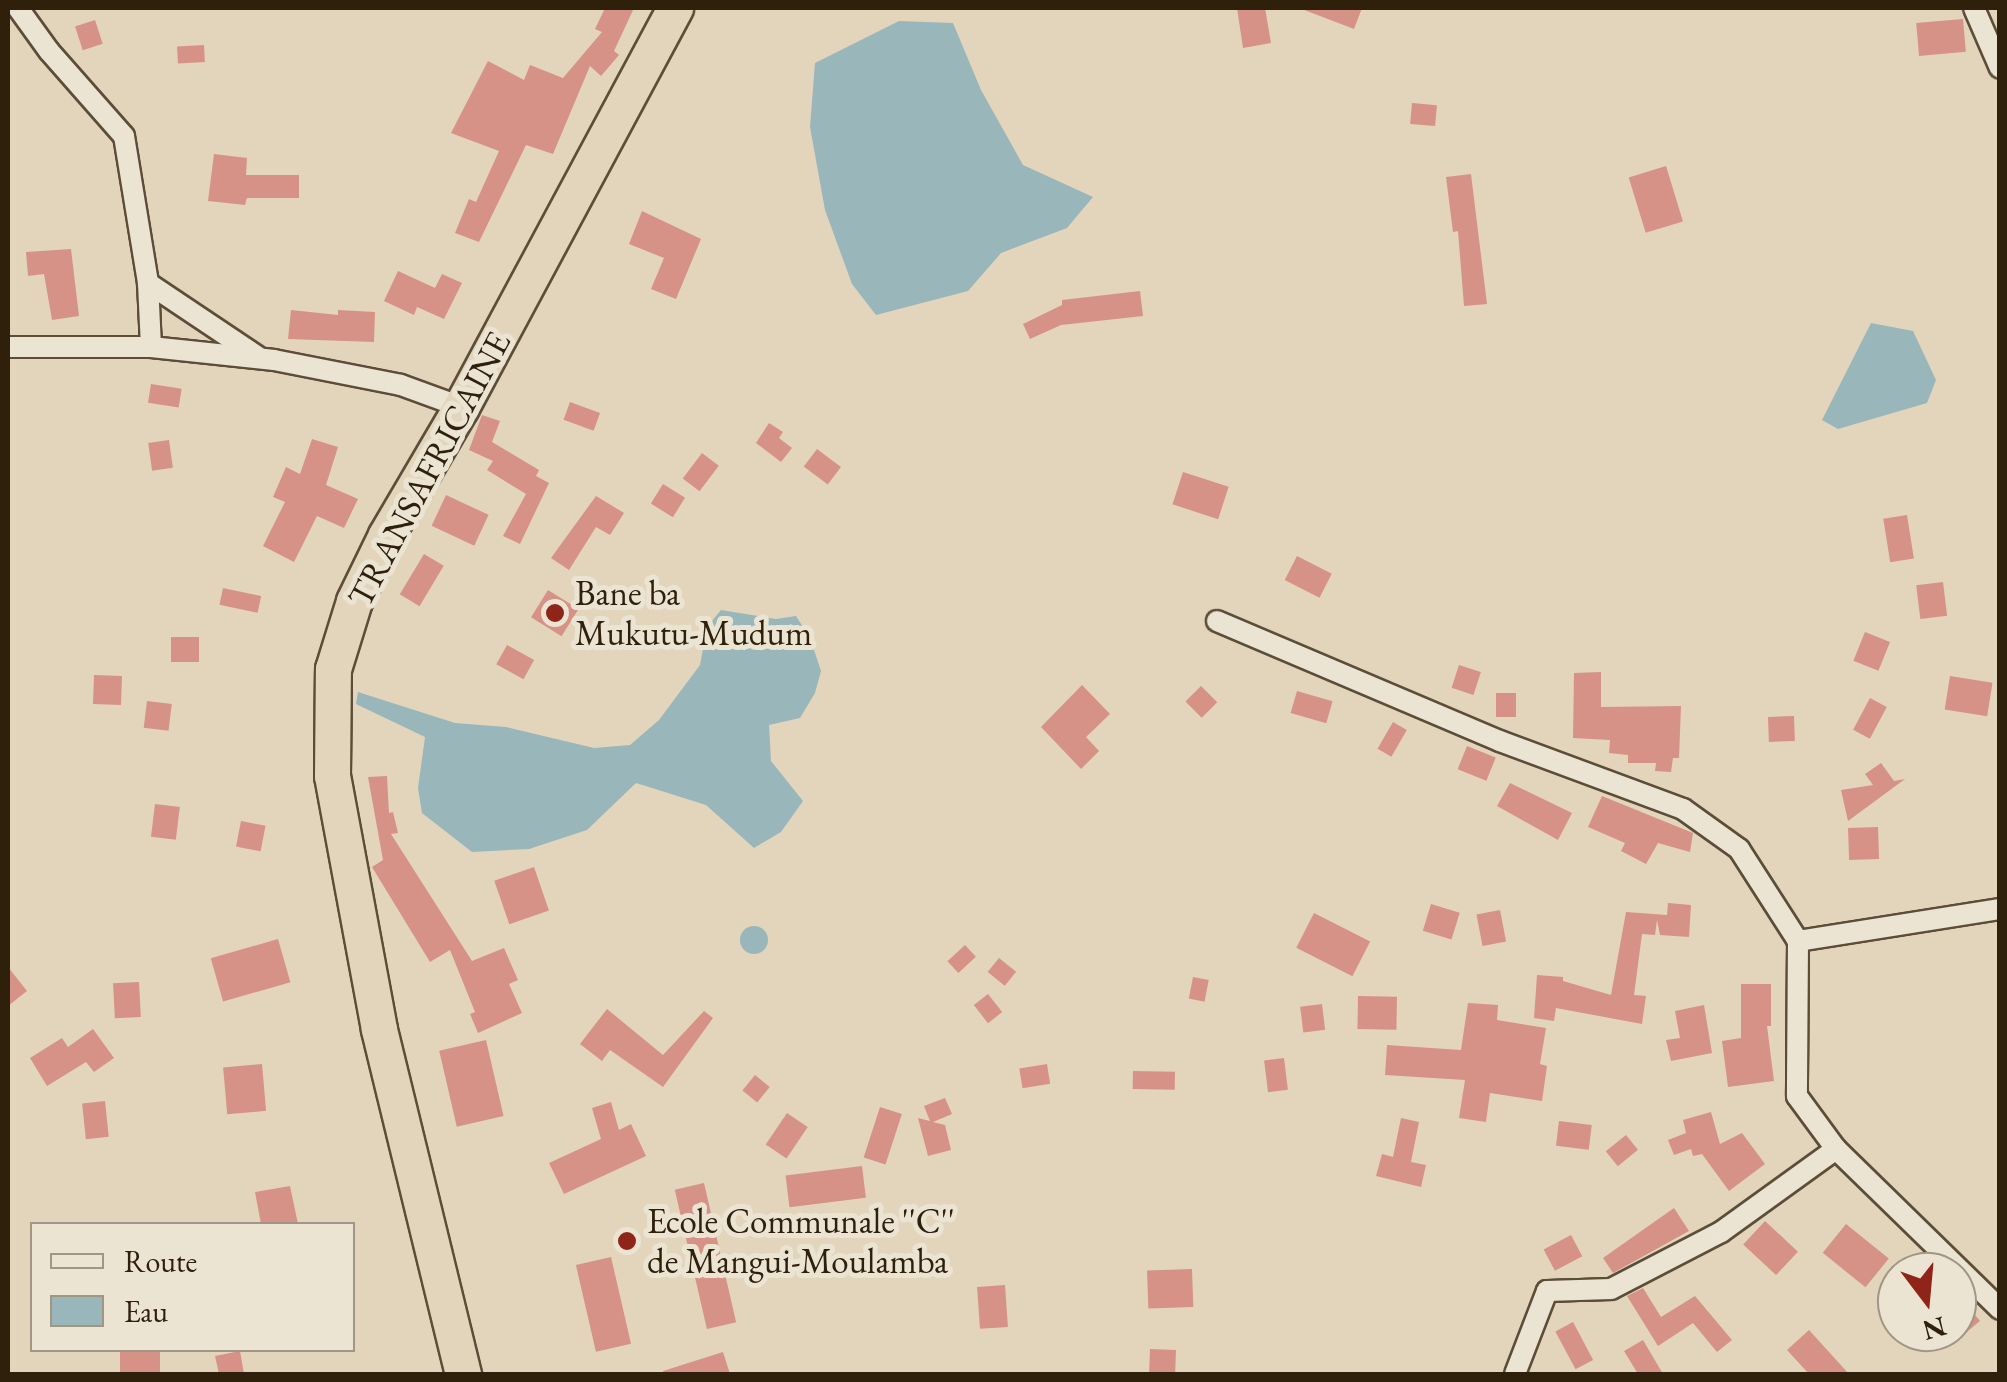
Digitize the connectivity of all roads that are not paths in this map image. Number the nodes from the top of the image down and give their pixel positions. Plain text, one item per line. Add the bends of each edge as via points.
1 (18, 8) edge
2 (675, 8) edge
3 (1974, 8) edge
4 (2000, 68) edge
5 (148, 282) junction
6 (8, 347) edge
7 (152, 347) junction
8 (263, 360) junction
9 (461, 407) junction
10 (1217, 621) dead end
11 (2000, 909) edge
12 (1798, 941) junction
13 (1836, 1149) junction
14 (2000, 1309) edge
15 (464, 1374) edge
16 (1515, 1374) edge

1 - 5 street via 124,136
2 - 9 highway, TRANSAFRICAINE
3 - 4 street
5 - 7 street
5 - 8 street
6 - 7 street
7 - 8 street
8 - 9 street via 401,385
9 - 15 highway, TRANSAFRICAINE via 354,601 333,669 332,776 379,1029
10 - 12 street via 1500,741 1682,809 1740,850
11 - 12 street
12 - 13 street via 1797,1096
13 - 14 street
13 - 16 street via 1721,1232 1611,1288 1547,1290

